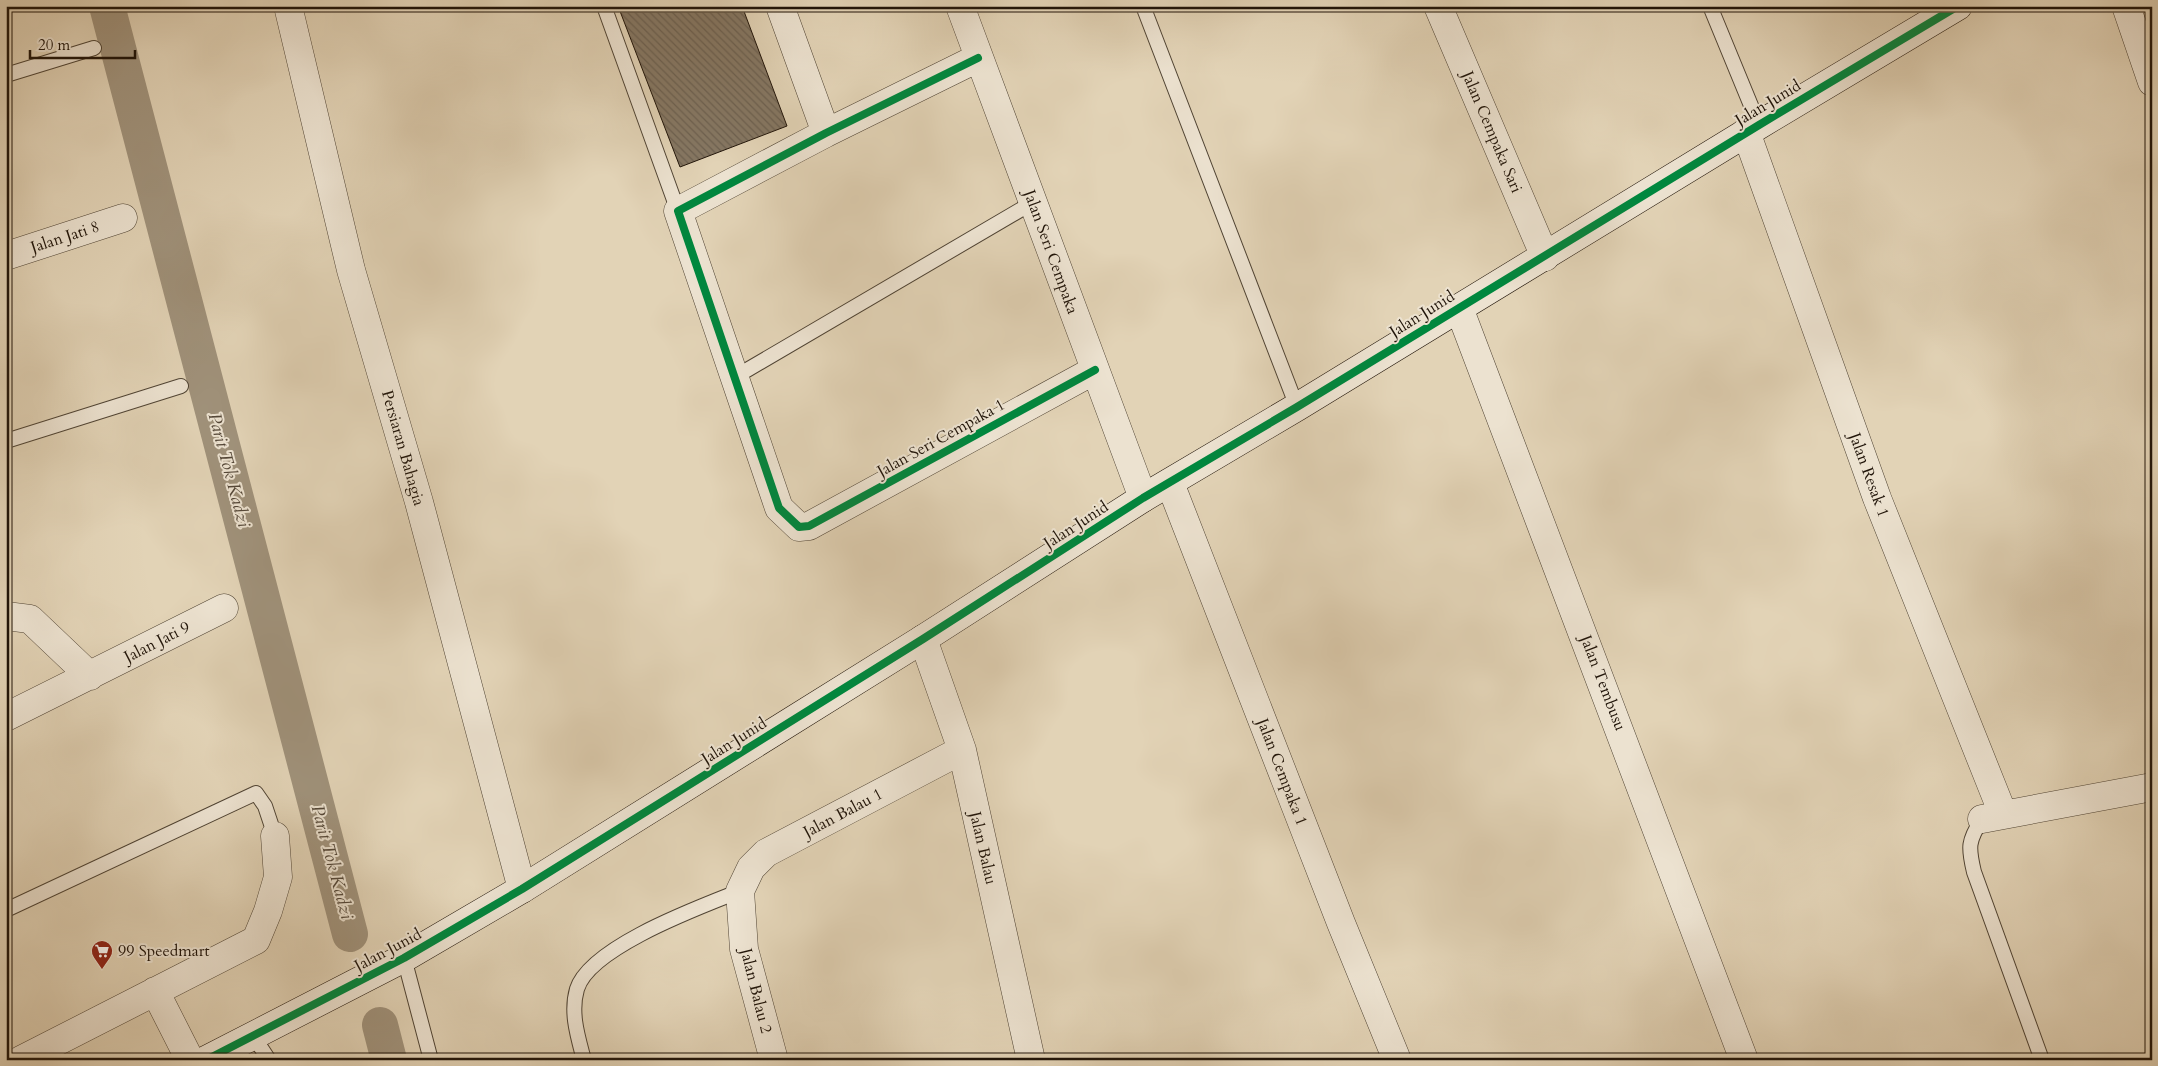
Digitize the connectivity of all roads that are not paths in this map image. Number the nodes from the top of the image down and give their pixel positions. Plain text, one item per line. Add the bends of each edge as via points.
1 (288, 6) edge
2 (604, 6) edge
3 (780, 6) edge
4 (960, 6) edge
5 (1144, 6) edge
6 (1438, 6) edge
7 (1710, 6) edge
8 (1958, 6) edge
9 (2126, 6) edge
10 (94, 48) dead end
11 (978, 58) junction
12 (6, 75) edge
13 (2152, 82) edge
14 (1752, 128) junction
15 (826, 133) junction
16 (1032, 203) junction
17 (678, 211) junction
18 (123, 218) dead end
19 (6, 256) edge
20 (1545, 257) junction
21 (1459, 308) junction
22 (1095, 370) junction
23 (735, 377) junction
24 (182, 386) dead end
25 (1298, 407) junction
26 (6, 441) edge
27 (1170, 483) junction
28 (1143, 498) junction
29 (224, 608) dead end
30 (6, 616) edge
31 (923, 640) junction
32 (90, 676) junction
33 (6, 718) edge
34 (962, 750) junction
35 (2152, 787) edge
36 (1992, 817) junction
37 (275, 836) joint
38 (522, 889) junction
39 (740, 891) junction
40 (6, 910) edge
41 (404, 958) junction
42 (155, 991) junction
43 (254, 1037) junction
44 (194, 1056) edge
45 (21, 1060) edge
46 (269, 1060) edge
47 (431, 1060) edge
48 (584, 1060) edge
49 (774, 1060) edge
50 (1031, 1060) edge
51 (1397, 1060) edge
52 (1744, 1060) edge
53 (2042, 1060) edge

1 - 38 street, Persiaran Bahagia via 351,270 419,502
2 - 17 lane
3 - 15 street
4 - 11 street, Jalan Seri Cempaka
5 - 25 lane
6 - 20 street, Jalan Cempaka Sari
7 - 14 lane
8 - 14 street, Jalan Junid
9 - 13 street
10 - 12 lane
11 - 15 street
11 - 16 street, Jalan Seri Cempaka
14 - 20 street, Jalan Junid
14 - 36 street, Jalan Resak 1 via 1877,498
15 - 17 street
16 - 22 street, Jalan Seri Cempaka
16 - 23 lane
17 - 23 street
18 - 19 street, Jalan Jati 8
20 - 21 street, Jalan Junid
21 - 25 street, Jalan Junid
21 - 52 street, Jalan Tembusu
22 - 23 street, Jalan Seri Cempaka 1 via 809,526 799,527 779,508
22 - 28 street, Jalan Seri Cempaka
24 - 26 lane
25 - 27 street, Jalan Junid
27 - 28 street, Jalan Junid
27 - 51 street, Jalan Cempaka 1
28 - 31 street, Jalan Junid
29 - 32 street, Jalan Jati 9
30 - 32 street via 30,619
31 - 34 street, Jalan Balau
31 - 38 street, Jalan Junid
32 - 33 street, Jalan Jati 9
34 - 39 street, Jalan Balau 1 via 766,854 751,868
34 - 50 street, Jalan Balau
35 - 36 street
36 - 53 lane via 1973,834 1968,850
37 - 40 lane via 266,806 256,792
37 - 42 street via 278,876 256,940
38 - 41 street, Jalan Junid
39 - 48 lane via 660,925 601,957 577,988 574,1021
39 - 49 street, Jalan Balau 2 via 744,949
41 - 43 street, Jalan Junid
41 - 47 lane
42 - 44 street
42 - 45 street
43 - 44 street, Jalan Junid
43 - 46 lane

